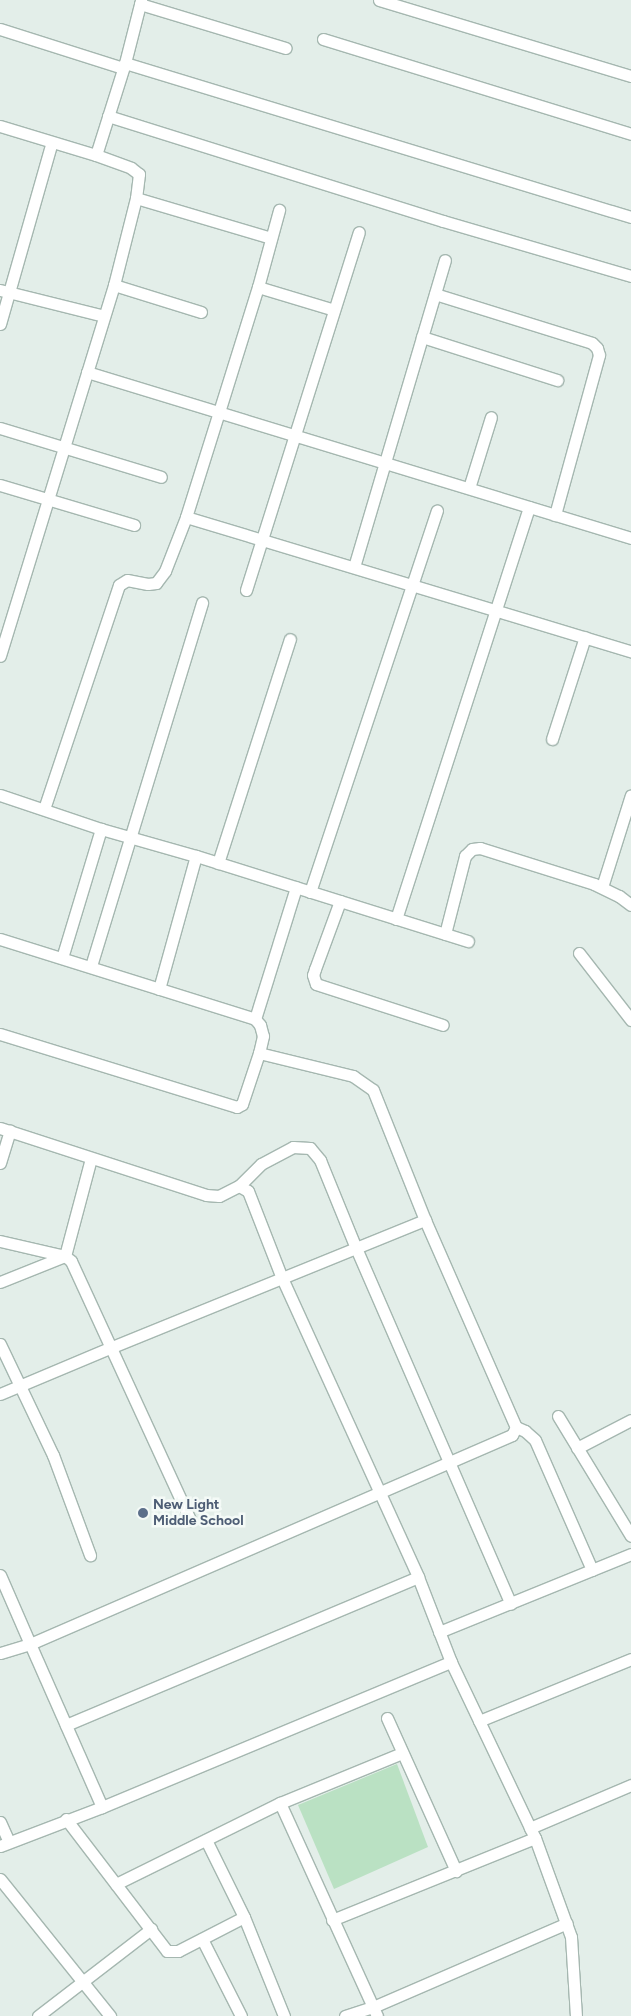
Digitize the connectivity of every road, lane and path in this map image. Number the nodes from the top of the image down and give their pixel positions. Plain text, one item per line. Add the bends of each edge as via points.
1 (379, 0) edge
2 (141, 2) edge
3 (0, 29) edge
4 (323, 40) dead end
5 (286, 48) dead end
6 (124, 65) junction
7 (631, 76) edge
8 (108, 116) junction
9 (0, 126) edge
10 (631, 134) edge
11 (52, 142) junction
12 (96, 155) junction
13 (136, 198) junction
14 (279, 210) dead end
15 (631, 217) edge
16 (359, 232) dead end
17 (271, 238) junction
18 (445, 260) dead end
19 (631, 276) edge
20 (114, 285) junction
21 (258, 287) junction
22 (4, 292) edge
23 (435, 294) junction
24 (334, 310) junction
25 (201, 312) dead end
26 (104, 316) junction
27 (0, 324) edge
28 (422, 337) junction
29 (87, 372) junction
30 (557, 380) dead end
31 (219, 412) junction
32 (491, 417) dead end
33 (0, 428) edge
34 (295, 435) junction
35 (64, 448) junction
36 (385, 463) junction
37 (161, 477) dead end
38 (0, 484) edge
39 (469, 488) junction
40 (48, 499) junction
41 (530, 507) junction
42 (437, 511) dead end
43 (554, 514) junction
44 (186, 516) junction
45 (134, 525) dead end
46 (631, 538) edge
47 (262, 539) junction
48 (354, 567) junction
49 (412, 585) junction
50 (246, 590) dead end
51 (202, 604) dead end
52 (497, 611) junction
53 (584, 637) junction
54 (290, 639) dead end
55 (631, 651) edge
56 (0, 656) edge
57 (552, 739) dead end
58 (0, 795) edge
59 (631, 795) edge
60 (44, 809) junction
61 (102, 829) junction
62 (132, 836) junction
63 (196, 856) junction
64 (218, 863) junction
65 (296, 887) junction
66 (602, 887) junction
67 (310, 892) junction
68 (340, 901) junction
69 (631, 905) edge
70 (396, 919) junction
71 (445, 934) junction
72 (0, 939) edge
73 (468, 942) dead end
74 (579, 953) dead end
75 (62, 958) junction
76 (91, 966) junction
77 (159, 989) junction
78 (255, 1019) junction
79 (631, 1020) edge
80 (443, 1025) dead end
81 (0, 1034) edge
82 (259, 1053) junction
83 (5, 1129) edge
84 (91, 1158) junction
85 (0, 1163) edge
86 (239, 1186) junction
87 (425, 1220) junction
88 (0, 1241) edge
89 (356, 1248) junction
90 (65, 1256) junction
91 (282, 1278) junction
92 (0, 1282) edge
93 (0, 1344) edge
94 (112, 1347) junction
95 (20, 1386) junction
96 (0, 1394) edge
97 (558, 1416) dead end
98 (631, 1420) edge
99 (516, 1427) junction
100 (577, 1448) junction
101 (448, 1460) junction
102 (380, 1490) junction
103 (190, 1520) dead end
104 (631, 1536) edge
105 (631, 1554) edge
106 (90, 1555) dead end
107 (592, 1570) junction
108 (0, 1575) edge
109 (418, 1577) junction
110 (511, 1604) junction
111 (439, 1632) junction
112 (30, 1644) junction
113 (0, 1653) edge
114 (631, 1659) edge
115 (451, 1662) junction
116 (387, 1718) dead end
117 (479, 1721) junction
118 (66, 1725) junction
119 (402, 1752) junction
120 (631, 1785) edge
121 (280, 1803) junction
122 (102, 1807) junction
123 (66, 1819) junction
124 (0, 1822) edge
125 (533, 1832) junction
126 (206, 1840) junction
127 (4, 1844) edge
128 (456, 1871) junction
129 (0, 1879) edge
130 (116, 1884) junction
131 (244, 1917) junction
132 (332, 1920) junction
133 (567, 1923) junction
134 (151, 1930) junction
135 (202, 1939) junction
136 (82, 1982) junction
137 (375, 2011) edge
138 (575, 2015) edge
139 (38, 2016) edge
140 (110, 2016) edge
141 (241, 2016) edge
142 (284, 2016) edge
143 (345, 2016) edge

1 - 7 street
2 - 5 street
2 - 6 street
3 - 6 street
4 - 10 street
6 - 8 street
6 - 15 street
8 - 12 street
8 - 19 street via 443,222
9 - 11 street
11 - 12 street
11 - 22 street
12 - 13 street via 139,174
13 - 17 street
13 - 20 street
14 - 17 street
16 - 24 street
17 - 21 street
18 - 23 street
20 - 25 street
20 - 26 street
21 - 24 street
21 - 31 street
22 - 26 street
22 - 27 street
23 - 28 street
23 - 43 street via 592,343 597,348 599,355
24 - 34 street
26 - 29 street
28 - 30 street
28 - 36 street
29 - 31 street
29 - 35 street
31 - 34 street
31 - 44 street
32 - 39 street
33 - 35 street
34 - 36 street
34 - 47 street
35 - 37 street
35 - 40 street
36 - 39 street
36 - 48 street
38 - 40 street
39 - 41 street
40 - 45 street
40 - 56 street
41 - 43 street
41 - 52 street
42 - 49 street
43 - 46 street
44 - 47 street
44 - 60 street via 158,582 148,584 127,580 119,585
47 - 48 street
47 - 50 street
48 - 49 street
49 - 52 street
49 - 67 street
51 - 62 street
52 - 53 street
52 - 70 street
53 - 55 street
53 - 57 street
54 - 64 street
58 - 60 street
59 - 66 street
60 - 61 street
61 - 62 street
61 - 75 street
62 - 63 street
62 - 76 street
63 - 64 street
63 - 77 street
64 - 65 street
65 - 67 street
65 - 78 street
66 - 69 street
66 - 71 street via 480,848 472,849 465,856
67 - 68 street
68 - 70 street
68 - 80 street via 315,969 316,984
70 - 71 street
71 - 73 street
72 - 75 street
74 - 79 street
75 - 76 street
76 - 77 street
77 - 78 street
78 - 82 street via 263,1036
81 - 82 street via 237,1107 242,1104
82 - 87 street via 345,1074 369,1085
83 - 84 street
83 - 85 street
84 - 86 street via 212,1196
84 - 90 street
86 - 89 street via 254,1170 280,1154 299,1146 310,1148 320,1160
86 - 91 street via 248,1191
87 - 89 street
87 - 99 street
88 - 90 street
89 - 91 street
89 - 101 street
90 - 92 street
90 - 94 street via 71,1261
91 - 94 street
91 - 102 street
93 - 95 street
94 - 95 street
94 - 103 street
95 - 96 street
95 - 106 street via 53,1455
97 - 100 street
98 - 100 street
99 - 101 street via 512,1435
99 - 107 street via 535,1440
100 - 104 street
101 - 102 street
101 - 110 street
102 - 109 street
102 - 112 street
105 - 107 street
107 - 110 street
108 - 112 street
109 - 111 street
109 - 118 street
110 - 111 street
111 - 115 street
112 - 113 street
112 - 118 street
114 - 117 street
115 - 117 street
115 - 122 street
116 - 119 street
117 - 125 street
118 - 122 street
119 - 121 street
119 - 128 street
120 - 125 street
121 - 126 street
121 - 132 street
122 - 123 street
123 - 127 street
123 - 130 street
124 - 127 street
125 - 128 street
125 - 133 street
126 - 130 street
126 - 131 street
128 - 132 street
129 - 136 street
130 - 134 street
131 - 135 street
131 - 142 street
132 - 137 street
133 - 137 street
133 - 138 street via 574,1951
134 - 135 street via 164,1948 172,1952
134 - 136 street
135 - 141 street
136 - 139 street
136 - 140 street
137 - 143 street

